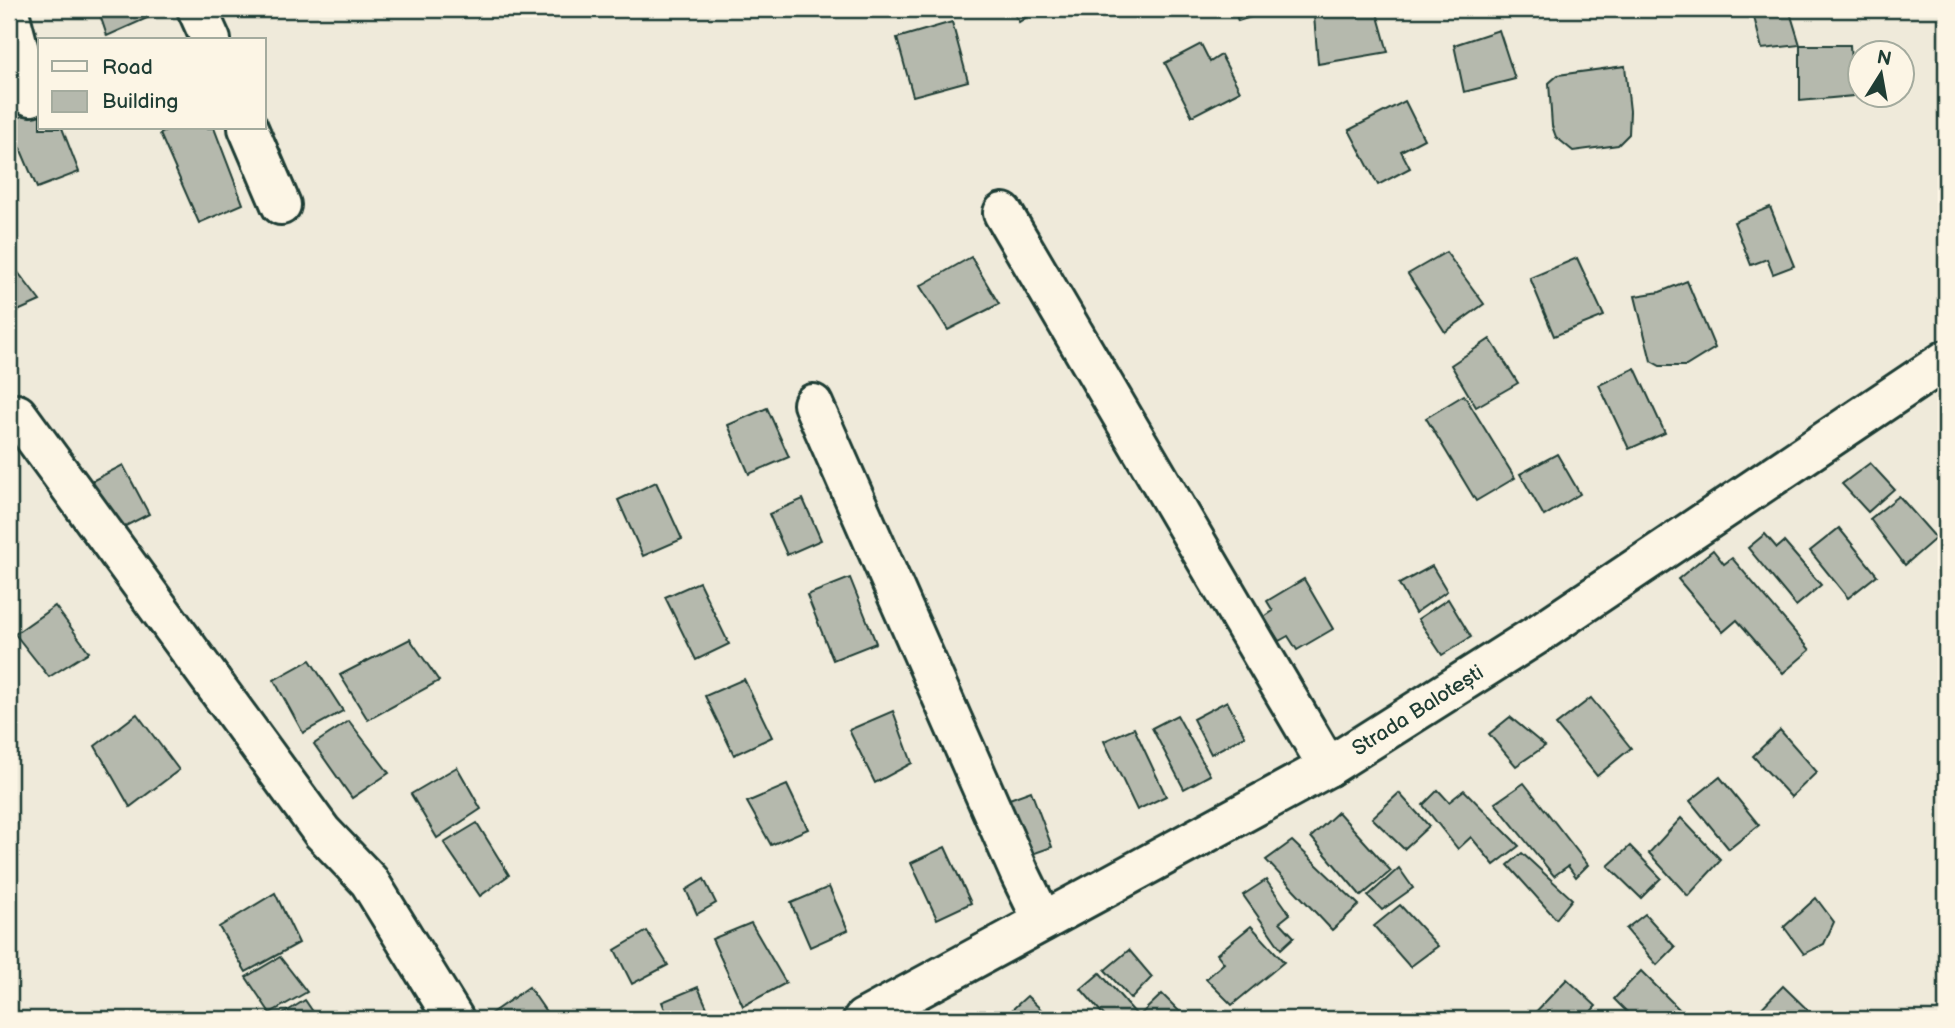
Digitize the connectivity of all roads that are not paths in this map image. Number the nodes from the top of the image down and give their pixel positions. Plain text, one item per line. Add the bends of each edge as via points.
1 (197, 9) edge
2 (9, 12) edge
3 (210, 38) edge
4 (31, 96) dead end
5 (249, 130) edge
6 (281, 205) dead end
7 (1003, 213) dead end
8 (1946, 360) edge
9 (813, 404) dead end
10 (17, 414) dead end
11 (1328, 766) junction
12 (1043, 921) junction
13 (454, 1019) edge
14 (863, 1019) edge

1 - 3 street
2 - 4 street
5 - 6 street
7 - 11 street
8 - 11 street, Strada Balotești via 1541,632
9 - 12 street
10 - 13 street via 321,832 369,881
11 - 12 street, Strada Balotești
12 - 14 street, Strada Balotești

